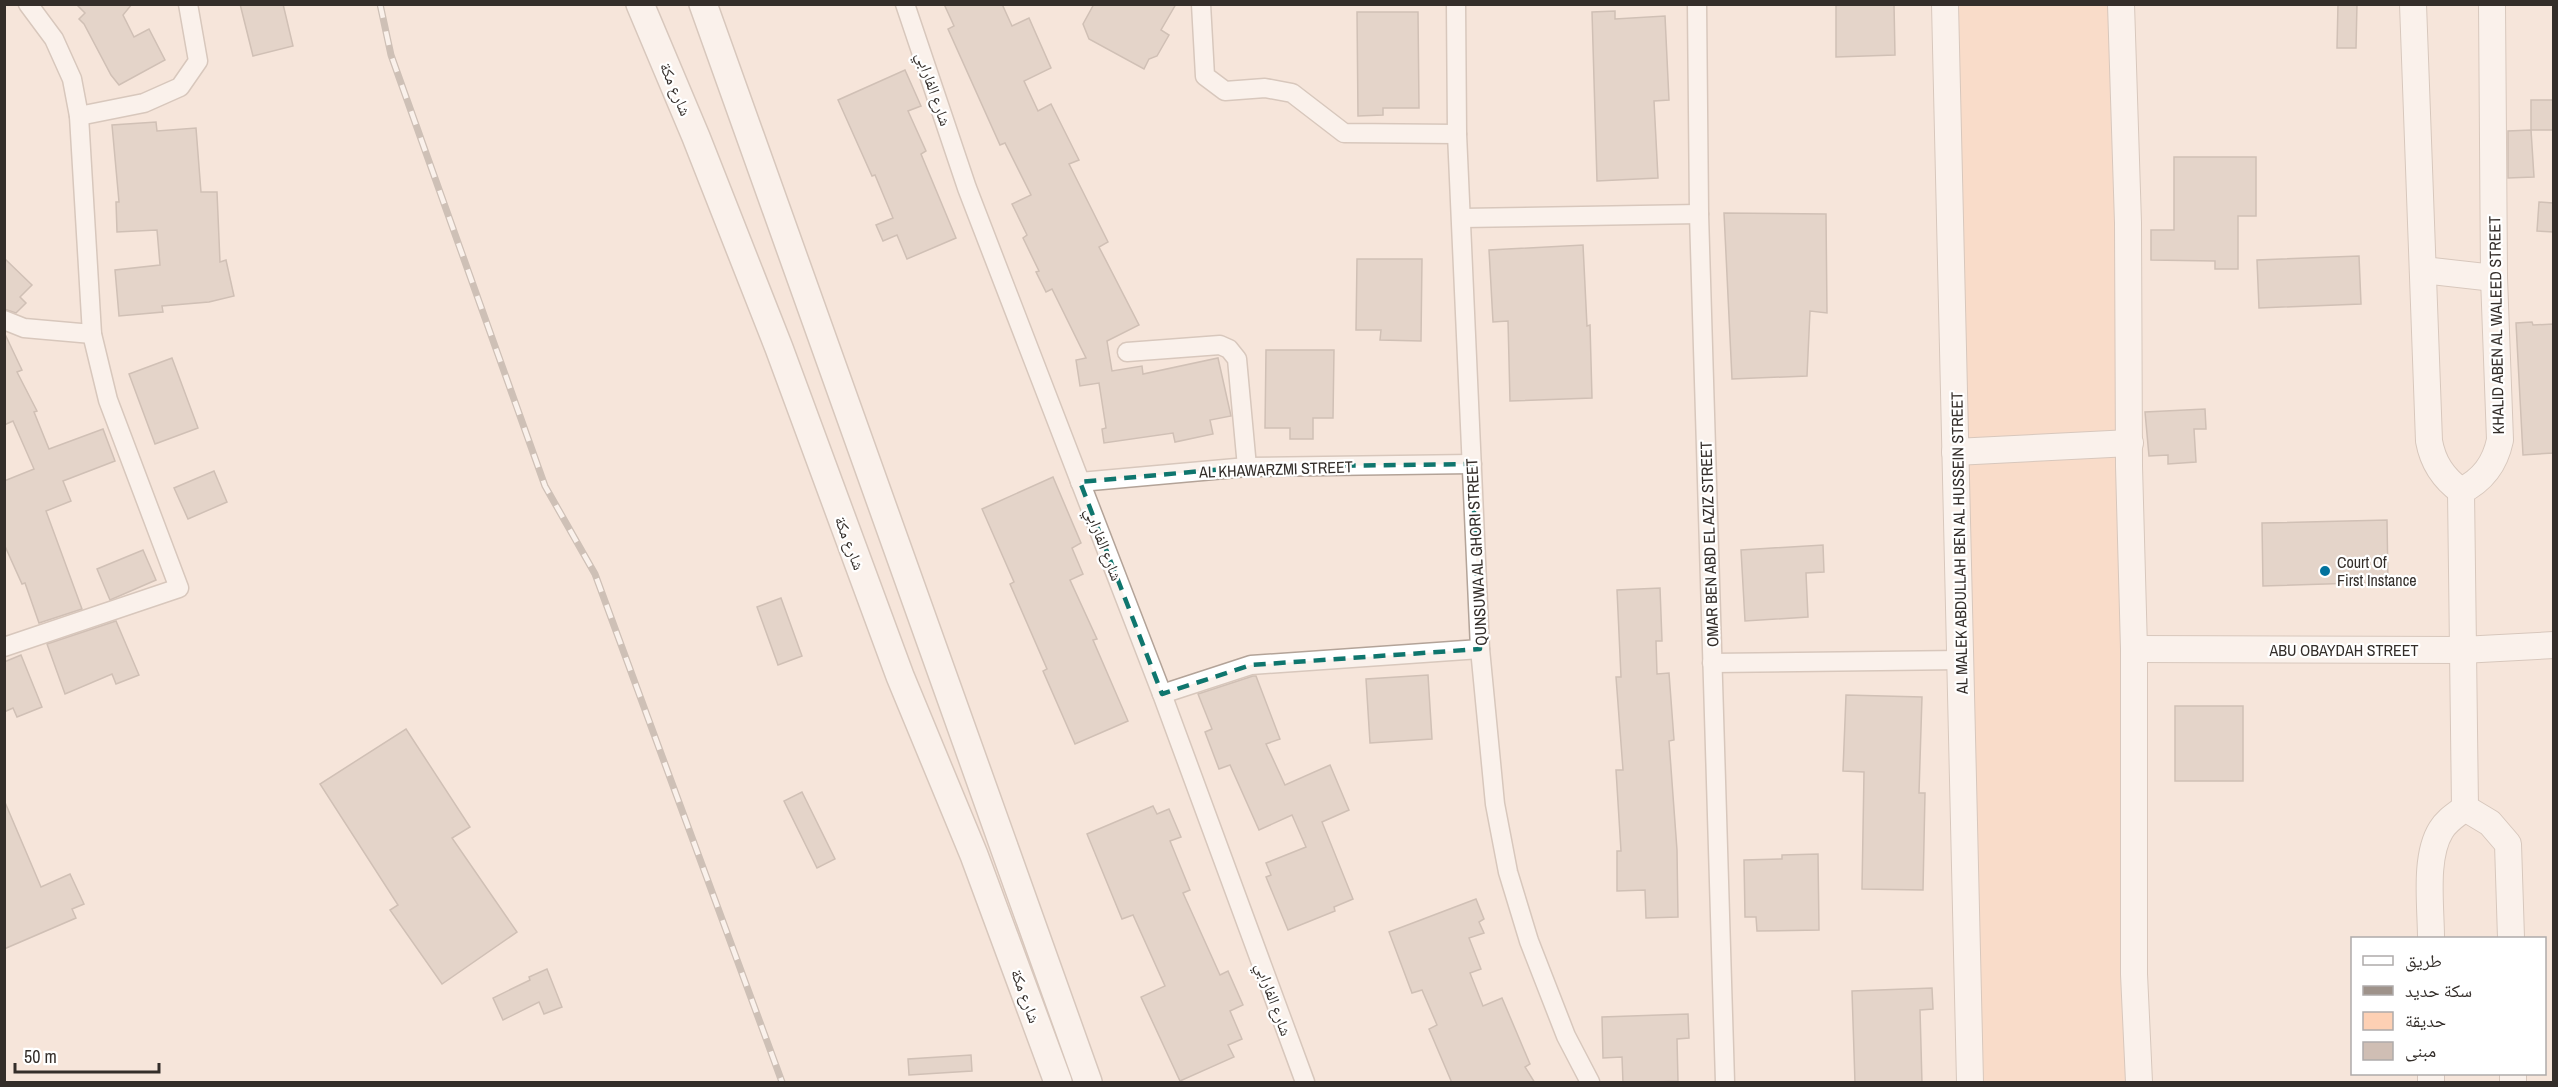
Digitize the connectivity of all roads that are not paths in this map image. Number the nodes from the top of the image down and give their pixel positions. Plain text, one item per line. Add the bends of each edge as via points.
1 (28, 4) edge
2 (188, 4) edge
3 (640, 4) edge
4 (703, 4) edge
5 (905, 4) edge
6 (1201, 4) edge
7 (1456, 4) edge
8 (1697, 4) edge
9 (1945, 4) edge
10 (2121, 4) edge
11 (2413, 4) edge
12 (2492, 4) edge
13 (79, 116) junction
14 (1457, 134) junction
15 (1699, 214) junction
16 (1462, 218) junction
17 (2422, 270) junction
18 (2494, 278) junction
19 (4, 321) edge
20 (92, 334) junction
21 (1127, 352) dead end
22 (2130, 443) junction
23 (1955, 452) junction
24 (1472, 464) junction
25 (1247, 467) junction
26 (1080, 482) junction
27 (2461, 491) junction
28 (2553, 645) edge
29 (4, 647) edge
30 (1480, 649) junction
31 (2134, 649) junction
32 (2462, 650) junction
33 (1961, 660) junction
34 (1712, 663) junction
35 (1162, 694) junction
36 (2465, 808) junction
37 (2431, 937) edge
38 (2511, 937) edge
39 (1058, 1083) edge
40 (1088, 1083) edge
41 (1305, 1083) edge
42 (1590, 1083) edge
43 (1725, 1083) edge
44 (1970, 1083) edge
45 (2139, 1083) edge

1 - 13 street via 54,39 72,79
2 - 13 street via 198,61 180,87 144,103
3 - 39 main road, شارع مكة via 779,348 900,676 965,833
4 - 40 main road, شارع مكة
5 - 26 street, شارع الفارابي via 967,188
6 - 14 street via 1205,76 1226,91 1265,88 1292,93 1344,133
7 - 14 street, QUNSUWA AL GHORI STREET
8 - 15 street, OMAR BEN ABD EL AZIZ STREET
9 - 23 main road, AL MALEK ABDULLAH BEN AL HUSSEIN STREET
10 - 22 main road
11 - 17 main road
12 - 18 main road, KHALID ABEN AL WALEED STREET
13 - 20 street
14 - 16 street, QUNSUWA AL GHORI STREET
15 - 16 street
15 - 34 street, OMAR BEN ABD EL AZIZ STREET
16 - 24 street, QUNSUWA AL GHORI STREET
17 - 18 main road
17 - 27 main road via 2428,441 2442,475
18 - 27 main road, KHALID ABEN AL WALEED STREET via 2500,440 2483,476
19 - 20 street via 24,328
20 - 29 street via 108,400 179,588
21 - 25 street via 1220,345 1229,349 1237,359
22 - 23 main road
22 - 31 main road
23 - 33 main road, AL MALEK ABDULLAH BEN AL HUSSEIN STREET
24 - 25 street, AL KHAWARZMI STREET
24 - 30 street, QUNSUWA AL GHORI STREET
25 - 26 street, AL KHAWARZMI STREET
26 - 35 street, شارع الفارابي
27 - 32 main road
28 - 32 main road, ABU OBAYDAH STREET
30 - 35 street via 1251,664
30 - 42 street, QUNSUWA AL GHORI STREET via 1495,804 1508,872 1548,992
31 - 32 main road, ABU OBAYDAH STREET
31 - 45 main road via 2134,974
32 - 36 main road
33 - 34 street
33 - 44 main road, AL MALEK ABDULLAH BEN AL HUSSEIN STREET
34 - 43 street, OMAR BEN ABD EL AZIZ STREET
35 - 41 street, شارع الفارابي
36 - 37 main road via 2450,819 2434,845
36 - 38 main road via 2490,823 2508,844

